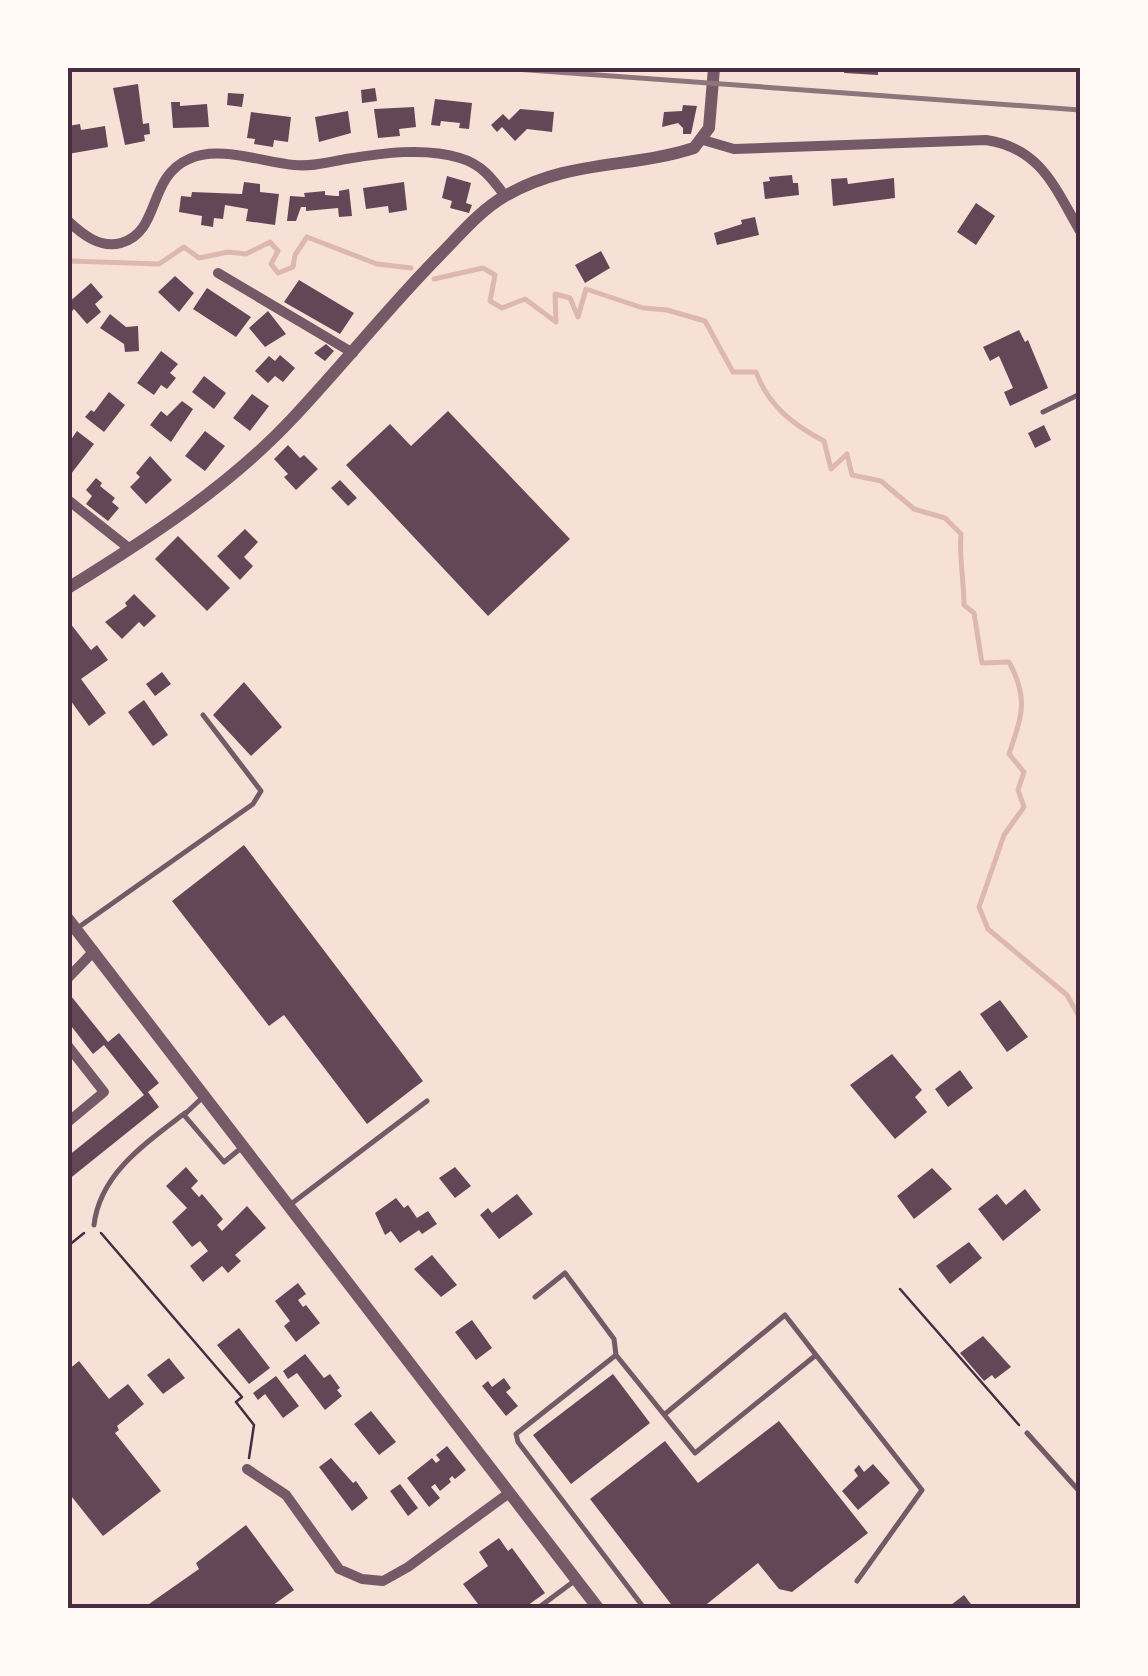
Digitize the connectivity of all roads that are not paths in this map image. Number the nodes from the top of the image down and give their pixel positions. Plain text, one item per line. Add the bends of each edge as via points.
1 (714, 68) edge
2 (703, 140) junction
3 (505, 196) junction
4 (68, 221) edge
5 (1080, 232) edge
6 (218, 273) dead end
7 (352, 353) junction
8 (1080, 394) edge
9 (1043, 412) dead end
10 (68, 500) edge
11 (130, 549) junction
12 (68, 588) edge
13 (204, 714) dead end
14 (72, 924) edge
15 (94, 952) junction
16 (68, 978) edge
17 (68, 1046) edge
18 (206, 1096) junction
19 (427, 1101) dead end
20 (185, 1113) junction
21 (68, 1122) edge
22 (243, 1146) junction
23 (289, 1206) junction
24 (94, 1225) road end
25 (535, 1297) dead end
26 (616, 1355) junction
27 (816, 1355) junction
28 (664, 1415) junction
29 (1026, 1434) road end
30 (247, 1469) road end
31 (509, 1492) junction
32 (1080, 1492) edge
33 (576, 1580) junction
34 (856, 1581) dead end
35 (538, 1608) edge
36 (598, 1608) edge
37 (644, 1608) edge

1 - 2 street
2 - 3 street via 676,154 576,168
2 - 5 street via 734,149 1004,142 1045,172
3 - 4 street via 488,172 431,152 314,166 214,154 191,158 169,173 134,238 110,246
3 - 7 street via 475,218
6 - 7 street
7 - 11 street via 288,424
8 - 9 lane
10 - 11 street
11 - 12 street
13 - 14 lane via 260,791 253,804
14 - 15 street
15 - 16 street
15 - 18 street
17 - 21 street via 104,1092
18 - 20 lane
18 - 22 street
19 - 23 lane
20 - 22 lane via 224,1162
20 - 24 lane via 112,1179 96,1205
22 - 23 street
23 - 31 street
25 - 26 lane via 564,1273 614,1339
26 - 28 lane
26 - 37 lane via 516,1434
27 - 28 lane via 695,1453
27 - 28 lane via 786,1314
27 - 34 lane via 922,1490
29 - 32 lane
30 - 31 street via 286,1495 340,1569 362,1579 383,1580 408,1566
31 - 33 street
33 - 35 lane
33 - 36 street

